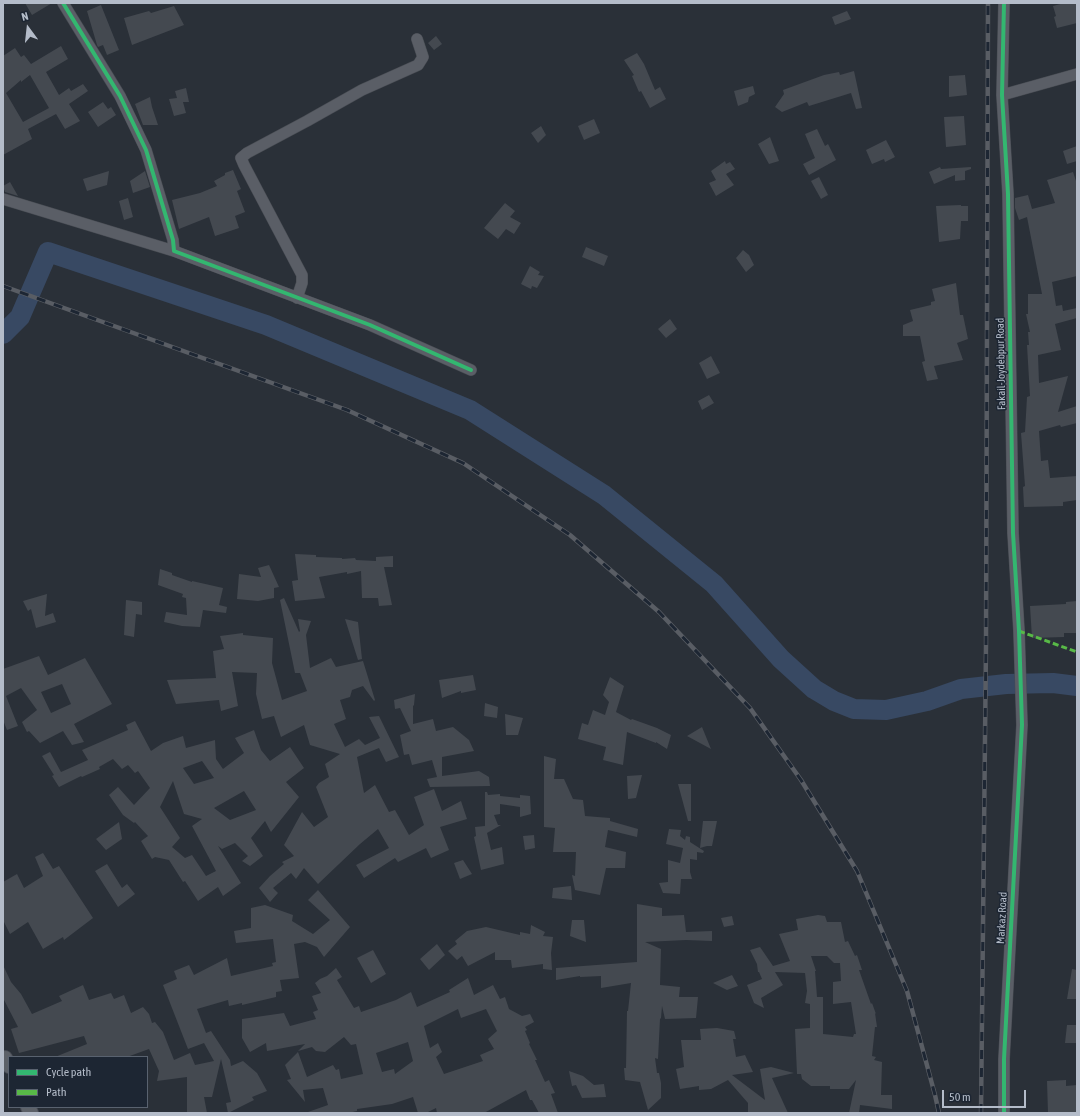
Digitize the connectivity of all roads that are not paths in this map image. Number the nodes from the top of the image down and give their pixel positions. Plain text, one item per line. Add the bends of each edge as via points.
1 (63, 3) edge
2 (1004, 3) edge
3 (416, 39) dead end
4 (1077, 74) edge
5 (1002, 95) junction
6 (3, 199) edge
7 (174, 252) junction
8 (297, 298) junction
9 (471, 370) dead end
10 (1022, 725) joint
11 (1004, 1113) edge

1 - 7 street via 120,96 146,150
2 - 5 street, Fakail-Joydebpur Road
3 - 8 street via 423,57 418,65 362,90 242,158 302,275
4 - 5 street
5 - 10 street, Fakail-Joydebpur Road via 1008,194 1013,533
6 - 7 street
7 - 8 street
8 - 9 street via 370,325
10 - 11 street, Markaz Road via 1008,972

